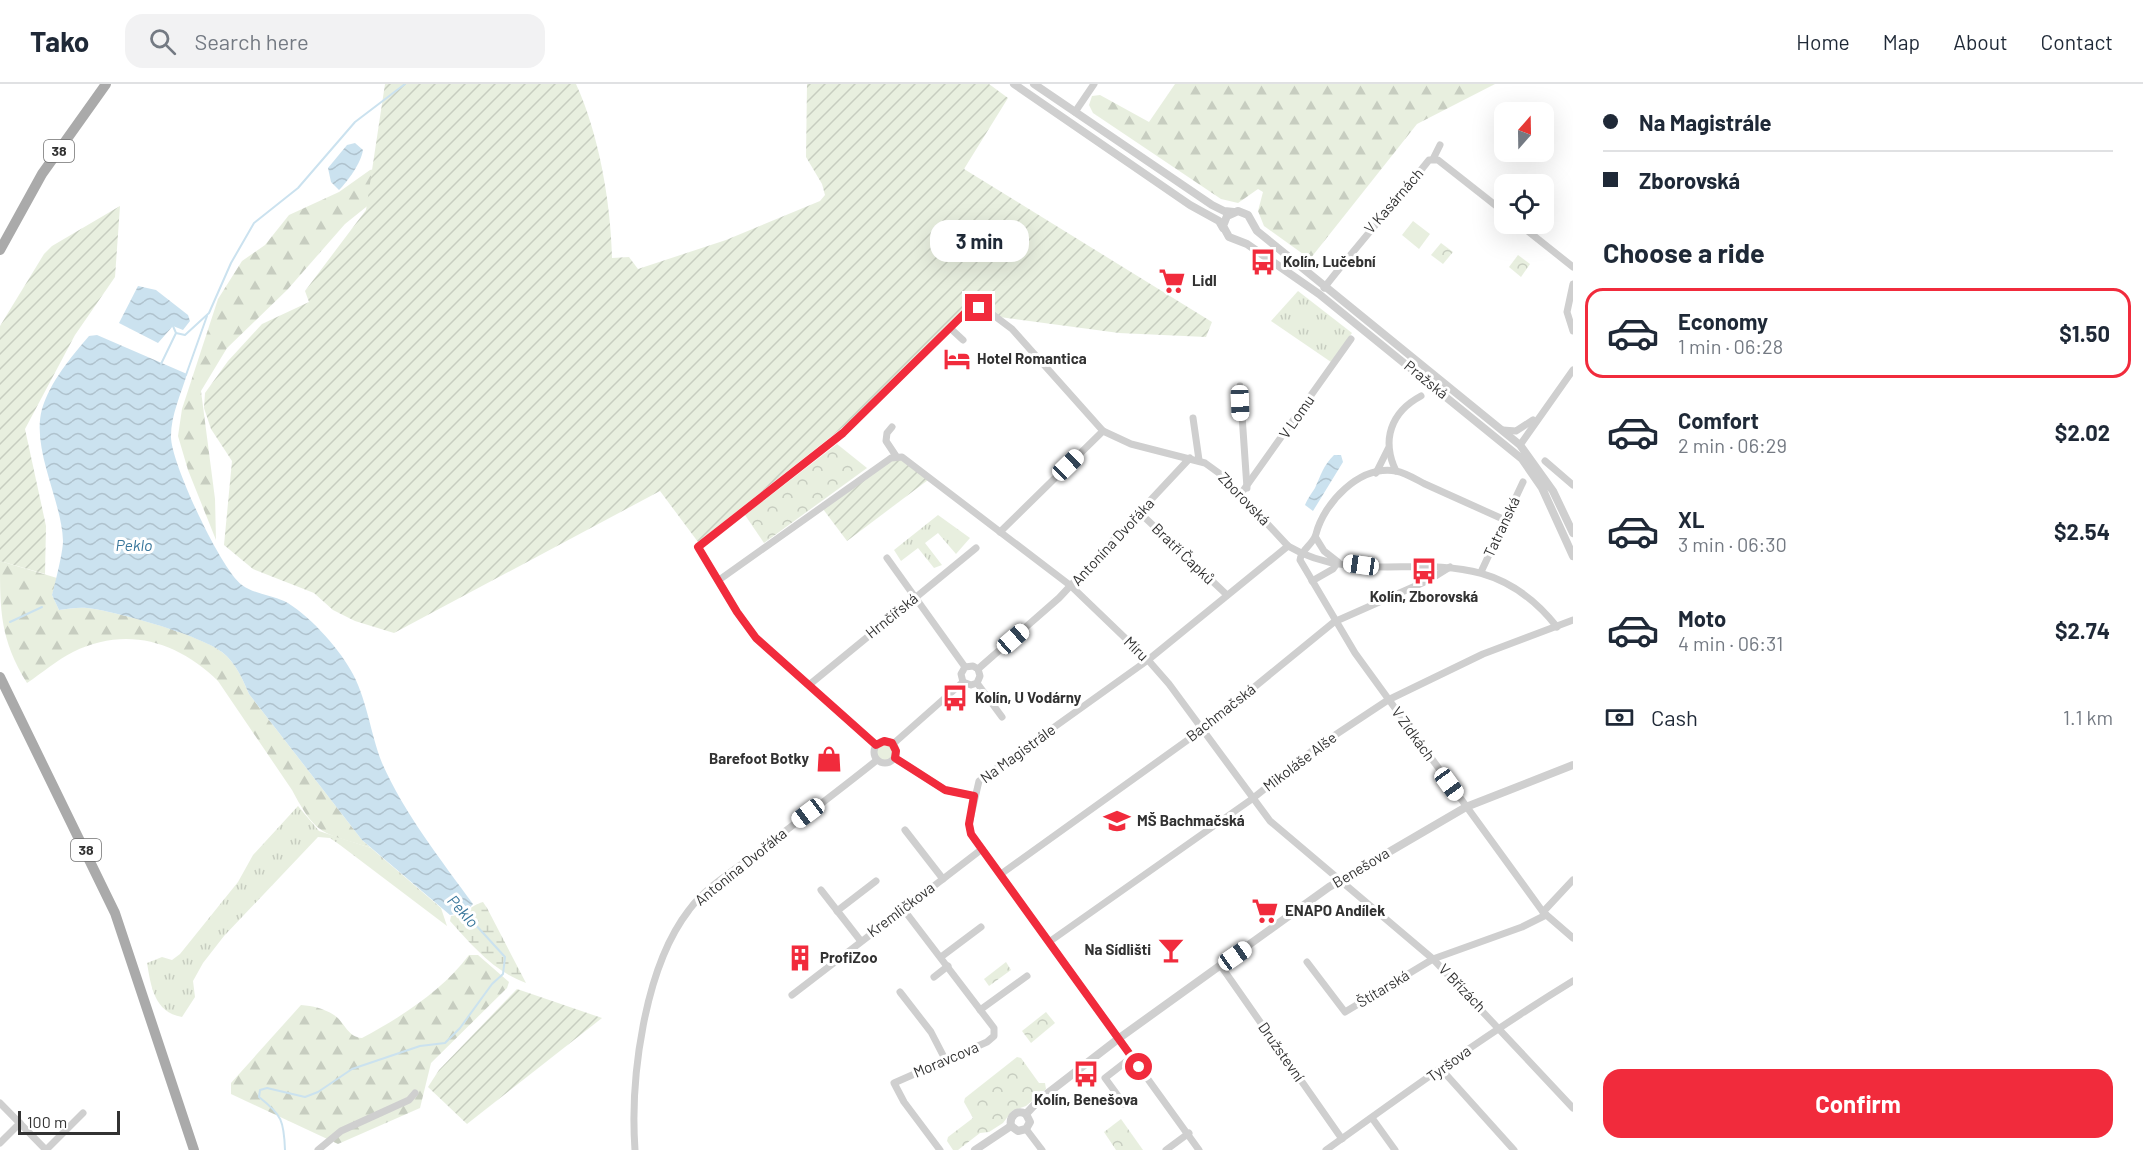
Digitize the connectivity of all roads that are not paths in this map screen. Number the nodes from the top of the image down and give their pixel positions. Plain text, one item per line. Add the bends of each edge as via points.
1 (106, 84) edge
2 (1014, 84) edge
3 (1034, 84) edge
4 (1094, 84) edge
5 (1074, 112) junction
6 (1440, 145) dead end
7 (1433, 159) junction
8 (1494, 205) edge
9 (1235, 212) junction
10 (1253, 223) junction
11 (1224, 231) junction
12 (1532, 234) edge
13 (1239, 241) junction
14 (0, 250) edge
15 (1573, 267) edge
16 (1573, 284) edge
17 (1324, 288) junction
18 (951, 328) junction
19 (1573, 331) edge
20 (1351, 339) dead end
21 (963, 340) dead end
22 (1573, 370) edge
23 (1240, 386) dead end
24 (1421, 396) dead end
25 (1544, 411) junction
26 (1193, 418) dead end
27 (892, 428) dead end
28 (1103, 430) junction
29 (1502, 430) junction
30 (1504, 443) junction
31 (1520, 445) junction
32 (1388, 449) junction
33 (896, 456) junction
34 (1190, 458) junction
35 (1522, 459) junction
36 (1199, 460) junction
37 (1545, 461) dead end
38 (1396, 471) junction
39 (1376, 473) junction
40 (1523, 482) dead end
41 (1573, 485) edge
42 (1247, 488) junction
43 (1240, 495) junction
44 (1140, 513) junction
45 (1505, 519) junction
46 (1570, 521) edge
47 (1000, 532) junction
48 (1573, 533) edge
49 (1316, 537) junction
50 (1288, 546) junction
51 (976, 548) dead end
52 (1301, 553) junction
53 (1573, 556) edge
54 (887, 558) dead end
55 (1338, 562) junction
56 (1450, 567) junction
57 (1481, 572) junction
58 (719, 580) junction
59 (1312, 582) junction
60 (1071, 586) junction
61 (1227, 596) junction
62 (915, 598) junction
63 (1573, 620) edge
64 (1334, 621) junction
65 (1557, 627) junction
66 (1149, 660) junction
67 (965, 667) junction
68 (978, 669) junction
69 (0, 677) edge
70 (963, 682) junction
71 (977, 683) junction
72 (809, 686) junction
73 (1388, 700) junction
74 (1002, 717) dead end
75 (1203, 729) junction
76 (893, 744) junction
77 (876, 745) junction
78 (895, 758) junction
79 (877, 760) junction
80 (1573, 765) edge
81 (974, 796) junction
82 (1252, 799) junction
83 (1466, 807) junction
84 (904, 830) dead end
85 (982, 849) junction
86 (1001, 874) junction
87 (943, 879) junction
88 (1573, 880) edge
89 (876, 881) dead end
90 (1339, 881) junction
91 (821, 891) dead end
92 (904, 910) junction
93 (837, 911) junction
94 (1544, 913) junction
95 (981, 927) dead end
96 (1573, 938) edge
97 (860, 940) junction
98 (1049, 942) junction
99 (941, 957) junction
100 (1433, 959) junction
101 (1307, 962) dead end
102 (948, 966) junction
103 (1221, 966) junction
104 (1027, 976) dead end
105 (934, 977) dead end
106 (1573, 981) edge
107 (900, 992) dead end
108 (792, 995) dead end
109 (981, 1010) junction
110 (1499, 1027) junction
111 (1118, 1039) junction
112 (1132, 1057) junction
113 (946, 1060) junction
114 (1442, 1070) junction
115 (415, 1094) dead end
116 (0, 1103) edge
117 (1124, 1104) dead end
118 (1573, 1108) edge
119 (83, 1113) dead end
120 (1026, 1114) junction
121 (1372, 1118) junction
122 (20, 1123) junction
123 (1011, 1126) junction
124 (1026, 1130) junction
125 (1189, 1133) junction
126 (1342, 1139) junction
127 (0, 1143) edge
128 (194, 1149) edge
129 (46, 1150) edge
130 (318, 1150) edge
131 (635, 1150) edge
132 (940, 1150) edge
133 (975, 1150) edge
134 (1042, 1150) edge
135 (1166, 1150) edge
136 (1199, 1150) edge
137 (1326, 1150) edge
138 (1395, 1150) edge
139 (1514, 1150) edge

1 - 14 main road, 38 via 42,174
2 - 11 street via 1219,221
3 - 5 street
4 - 5 street
5 - 9 street via 1212,205
6 - 7 street
7 - 8 street, V Kasárnách
7 - 17 street, V Kasárnách via 1367,232
9 - 10 street via 1246,214
9 - 11 street via 1225,220
10 - 13 street via 1250,234
10 - 17 street, Pražská via 1255,230
11 - 13 street
12 - 15 street
13 - 30 street, Pražská via 1319,294
16 - 19 street via 1567,312
17 - 29 street, Pražská
18 - 21 street
18 - 28 street, Zborovská via 970,308 984,308 1012,329
18 - 58 street, Zborovská via 843,433 698,547
20 - 42 street, V Lomu
22 - 25 street
23 - 42 street
24 - 32 street via 1409,403 1392,423
25 - 29 street via 1519,430
25 - 31 street
26 - 36 street
27 - 33 street via 886,441
28 - 34 street, Zborovská via 1131,444
28 - 47 street
29 - 31 street, Pražská
30 - 31 street
30 - 35 street, Pražská
31 - 35 street
31 - 46 street, Pražská via 1545,477
32 - 38 street
32 - 39 street
33 - 47 street, Míru
33 - 58 street
34 - 36 street, Zborovská
34 - 44 street, Antonína Dvořáka
35 - 53 street, Pražská via 1542,488
36 - 43 street, Zborovská via 1223,476
37 - 41 street
38 - 39 street
38 - 45 street
39 - 49 street via 1335,498 1321,519
40 - 45 street, Tatranská
42 - 43 street, V Lomu
43 - 50 street, Zborovská
44 - 60 street, Antonína Dvořáka
44 - 61 street, Bratří Čapků
45 - 57 street, Tatranská
46 - 48 street, Pražská
47 - 60 street, Míru
49 - 52 street
49 - 55 street via 1324,551
50 - 52 street, Zborovská
50 - 61 street, Na Magistrále
51 - 62 street, Hrnčířská
52 - 55 street, Zborovská
52 - 59 street, V Zídkách via 1300,560
54 - 62 street
55 - 56 street, Zborovská
55 - 59 street
56 - 57 street, Zborovská
56 - 64 street, Bachmačská
57 - 65 street, Zborovská via 1521,592
58 - 72 street via 756,638
59 - 64 street, V Zídkách
60 - 66 street, Míru
60 - 68 street, Antonína Dvořáka
61 - 66 street, Na Magistrále
62 - 67 street
62 - 72 street, Hrnčířská
63 - 65 street, Mikoláše Alše
64 - 73 street, V Zídkách
64 - 75 street, Bachmačská
65 - 73 street, Mikoláše Alše via 1483,654
66 - 75 street, Míru
66 - 81 street, Na Magistrále via 979,781
67 - 68 street
67 - 70 street via 961,674
68 - 71 street via 981,676
69 - 128 main road, 38 via 116,913
70 - 71 street
70 - 76 street
71 - 74 street
72 - 77 street
73 - 82 street, Mikoláše Alše via 1317,747
73 - 83 street, V Zídkách
75 - 82 street, Míru
75 - 86 street, Bachmačská
76 - 77 street via 884,741
76 - 78 street
77 - 79 street
78 - 79 street via 886,763
78 - 81 street via 945,790
79 - 131 street, Antonína Dvořáka via 699,898 674,935 651,995 639,1047
80 - 83 street, Benešova
81 - 85 street, Na Magistrále via 969,827
82 - 90 street, Míru via 1277,827
82 - 98 street, Mikoláše Alše
83 - 90 street, Benešova
83 - 94 street, V Zídkách
84 - 87 street
85 - 86 street, Na Magistrále
85 - 87 street, Kremličkova
86 - 98 street, Na Magistrále
87 - 92 street, Kremličkova
88 - 94 street, Štítarská
89 - 93 street
90 - 100 street, V Břízách
90 - 103 street, Benešova
91 - 93 street
92 - 97 street, Kremličkova
92 - 99 street, Moravcova
93 - 97 street
94 - 96 street, V Zídkách
94 - 100 street, Štítarská via 1522,927
95 - 99 street
97 - 108 street, Kremličkova
98 - 111 street, Na Magistrále
99 - 102 street, Moravcova
100 - 101 street, Štítarská via 1345,1012
100 - 110 street, V Břízách
102 - 105 street
102 - 109 street, Moravcova
103 - 111 street, Benešova
103 - 126 street, Družstevní
104 - 109 street
106 - 110 street, Tyršova
107 - 113 street via 931,1032
109 - 113 street, Moravcova via 994,1028 991,1040
110 - 114 street, Tyršova
110 - 118 street, V Břízách
111 - 112 street, Na Magistrále
111 - 120 street, Benešova
112 - 117 street via 1106,1077
112 - 125 street, Na Magistrále
113 - 132 street, Moravcova via 894,1083
114 - 121 street, Tyršova
114 - 139 street
115 - 130 street via 341,1131
116 - 122 street
119 - 129 street
120 - 123 street, Benešova via 1014,1114
120 - 124 street via 1030,1122
121 - 126 street, Tyršova
121 - 138 street
122 - 127 street
122 - 129 street
123 - 124 street via 1018,1131
123 - 133 street, Benešova
124 - 134 street
125 - 135 street
125 - 136 street, Na Magistrále
126 - 137 street, Tyršova

